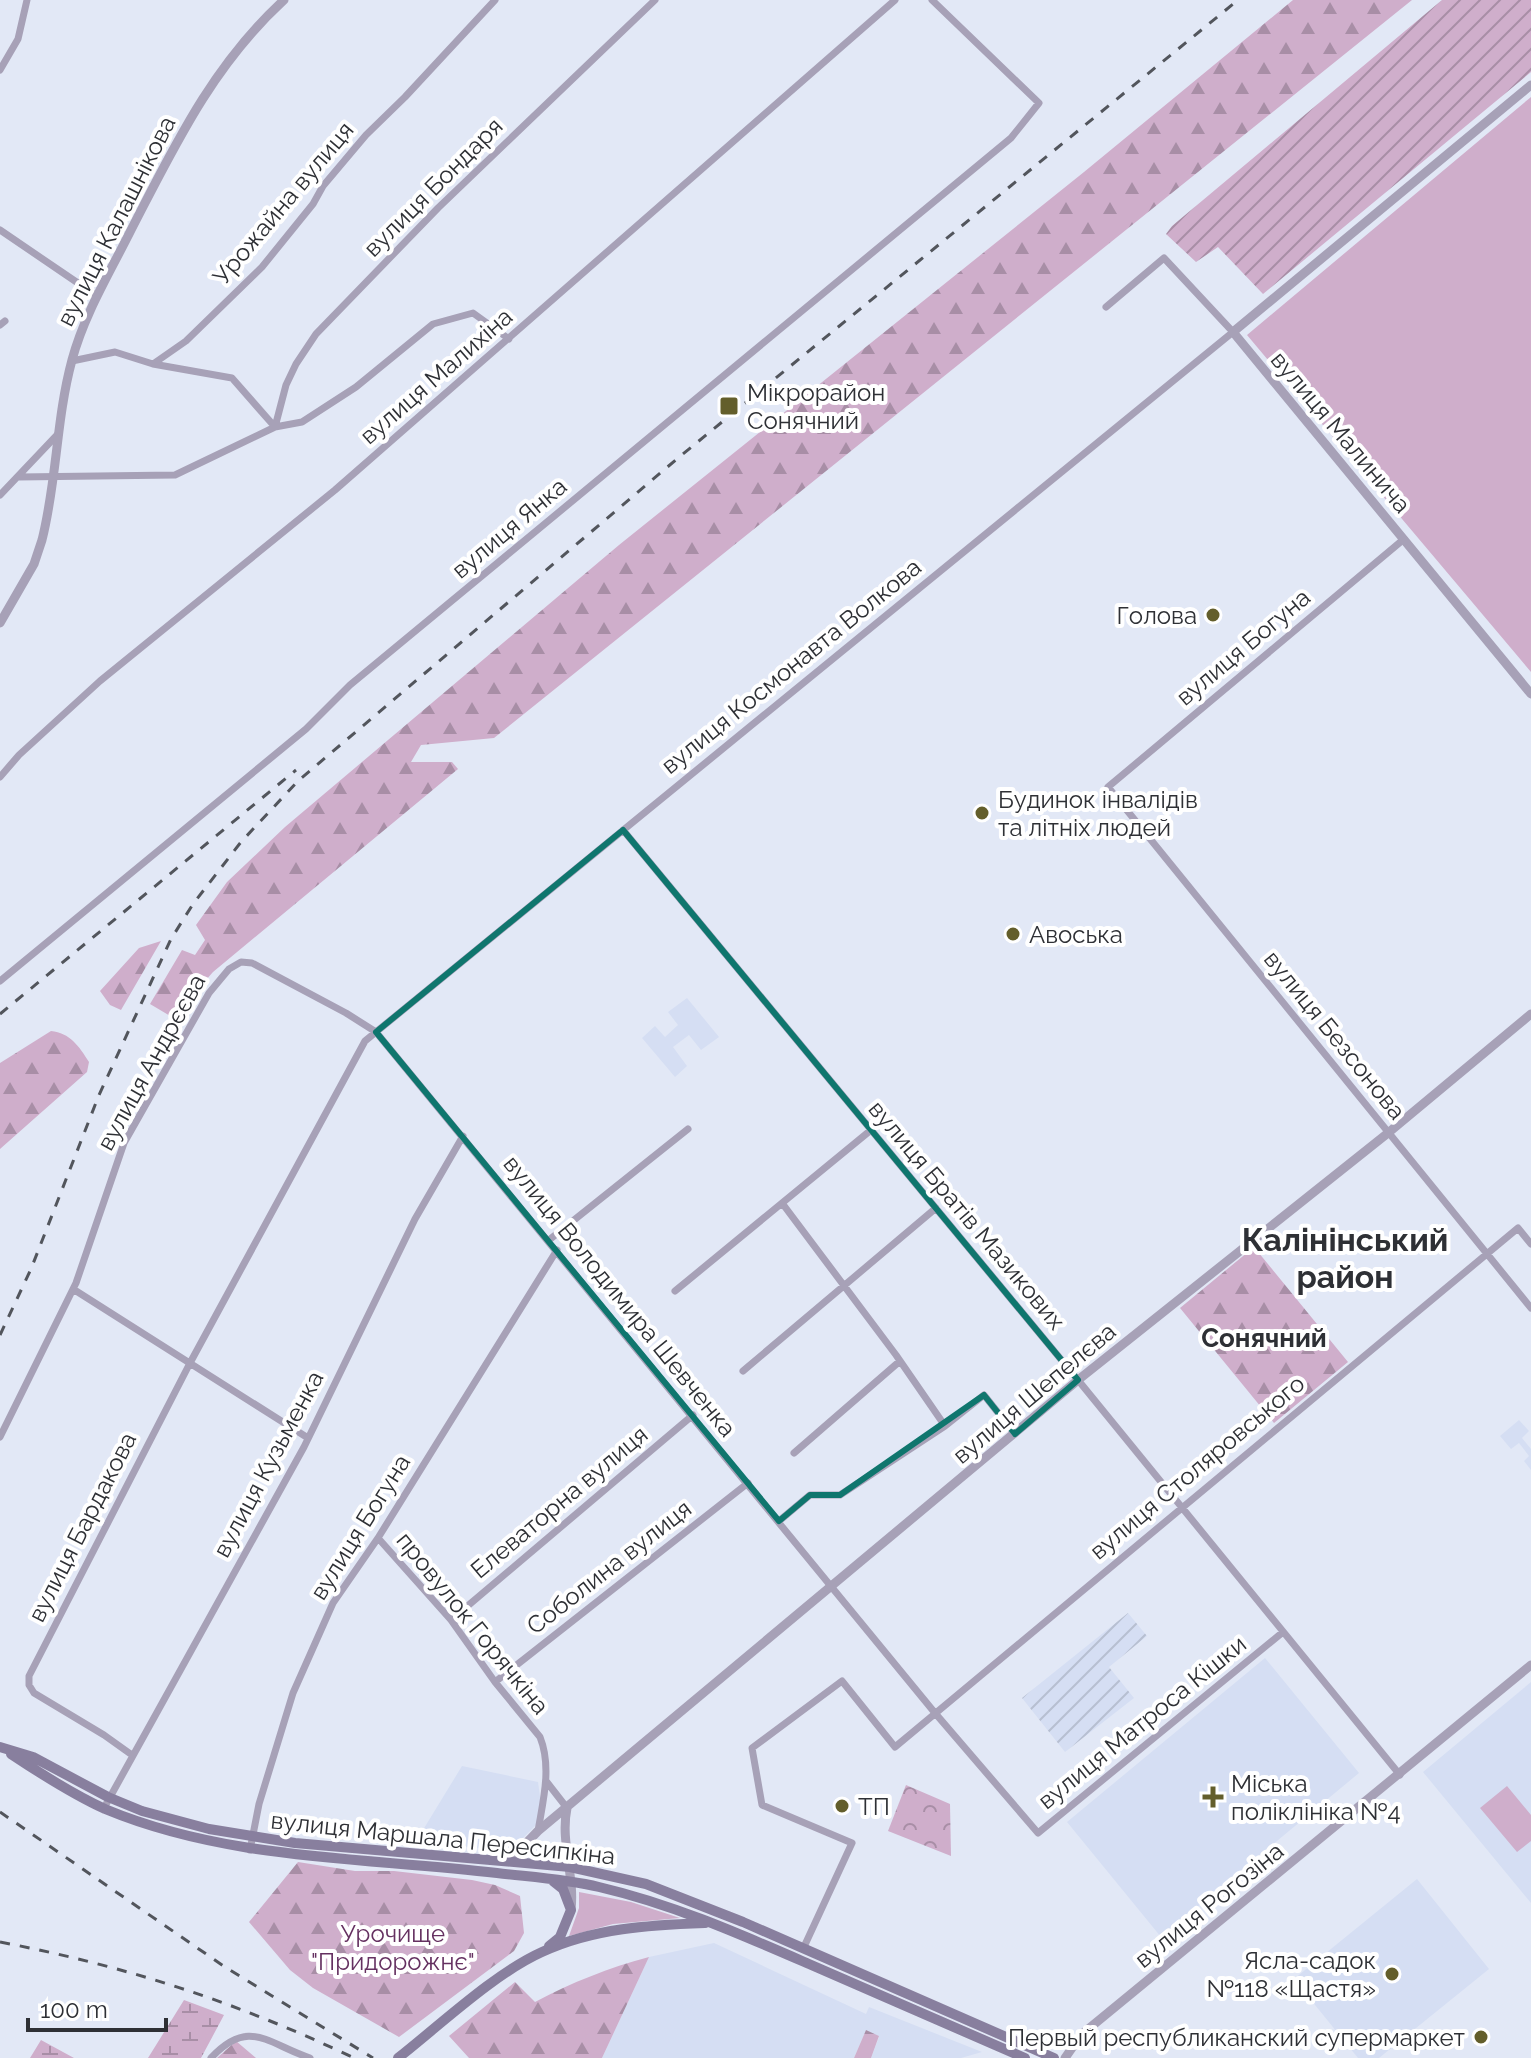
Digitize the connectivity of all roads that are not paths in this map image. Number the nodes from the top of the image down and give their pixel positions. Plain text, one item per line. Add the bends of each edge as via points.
1 (27, 0) edge
2 (284, 0) edge
3 (495, 0) edge
4 (655, 0) edge
5 (895, 0) edge
6 (932, 0) edge
7 (0, 70) edge
8 (1531, 85) edge
9 (0, 230) edge
10 (97, 296) junction
11 (1106, 307) dead end
12 (1233, 332) junction
13 (509, 339) junction
14 (72, 361) junction
15 (153, 364) junction
16 (275, 427) junction
17 (58, 434) junction
18 (53, 476) junction
19 (19, 477) junction
20 (0, 495) edge
21 (1404, 539) junction
22 (0, 623) edge
23 (1531, 694) edge
24 (0, 777) edge
25 (1108, 787) joint
26 (623, 830) junction
27 (0, 981) edge
28 (1531, 1014) edge
29 (376, 1032) junction
30 (688, 1129) dead end
31 (871, 1130) junction
32 (1388, 1133) junction
33 (463, 1136) junction
34 (782, 1203) junction
35 (936, 1208) junction
36 (549, 1240) junction
37 (1531, 1244) edge
38 (557, 1250) junction
39 (1485, 1254) junction
40 (844, 1285) junction
41 (73, 1289) junction
42 (675, 1291) dead end
43 (1531, 1308) edge
44 (900, 1361) junction
45 (190, 1363) junction
46 (743, 1371) dead end
47 (1078, 1380) junction
48 (693, 1415) junction
49 (945, 1426) junction
50 (1015, 1434) junction
51 (0, 1437) edge
52 (308, 1438) junction
53 (794, 1453) dead end
54 (748, 1483) junction
55 (1181, 1506) junction
56 (779, 1521) junction
57 (378, 1538) junction
58 (833, 1587) junction
59 (451, 1620) junction
60 (1283, 1632) junction
61 (1531, 1665) edge
62 (495, 1682) junction
63 (935, 1713) junction
64 (0, 1746) edge
65 (132, 1755) junction
66 (1400, 1775) junction
67 (546, 1781) junction
68 (106, 1803) junction
69 (567, 1808) junction
70 (538, 1831) junction
71 (252, 1837) junction
72 (250, 1850) junction
73 (510, 1860) junction
74 (570, 1867) junction
75 (551, 1879) junction
76 (573, 1882) junction
77 (571, 1910) junction
78 (713, 1922) junction
79 (803, 1949) junction
80 (544, 1951) junction
81 (211, 2058) edge
82 (310, 2058) edge
83 (398, 2058) edge
84 (1025, 2058) edge
85 (1054, 2058) edge
86 (1065, 2058) edge

1 - 7 street via 18,39
2 - 10 street, вулиця Калашнікова via 209,86
3 - 15 street, Урожайна вулиця via 366,135 262,267 186,341
4 - 16 street, вулиця Бондаря via 438,208 316,334 286,385
5 - 13 street, вулиця Малихіна
6 - 27 street, вулиця Янка via 1039,103 993,155
8 - 12 street
9 - 10 street
10 - 14 street, вулиця Калашнікова
11 - 12 street, вулиця Малинича via 1164,258
12 - 21 street, вулиця Малинича
12 - 26 street, вулиця Космонавта Волкова
13 - 16 street via 473,313 433,324 324,408 302,422
13 - 24 street, вулиця Малихіна via 335,490 100,681
14 - 15 street via 115,352
14 - 17 street, вулиця Калашнікова
15 - 16 street via 232,378
16 - 18 street via 175,475
17 - 18 street, вулиця Калашнікова
17 - 19 street
18 - 19 street
18 - 22 street, вулиця Калашнікова via 34,564
19 - 20 street
21 - 23 street, вулиця Малинича
21 - 25 street, вулиця Богуна
25 - 32 street, вулиця Безсонова
26 - 29 street, вулиця Космонавта Волкова
26 - 31 street, вулиця Братів Мазикових
28 - 32 street, вулиця Шепелєва
29 - 33 street, вулиця Володимира Шевченка
29 - 41 street, вулиця Андрєєва via 252,963 229,969 195,1016 124,1143
29 - 45 street, вулиця Бардакова via 359,1051
30 - 36 street
31 - 34 street
31 - 35 street, вулиця Братів Мазикових
32 - 39 street, вулиця Безсонова
32 - 47 street, вулиця Шепелєва
33 - 36 street, вулиця Володимира Шевченка
33 - 52 street, вулиця Кузьменка via 415,1219
34 - 40 street
34 - 42 street
35 - 40 street
35 - 47 street, вулиця Братів Мазикових
36 - 38 street, вулиця Володимира Шевченка
37 - 39 street, вулиця Столяровського via 1518,1228
38 - 48 street, вулиця Володимира Шевченка
38 - 57 street, вулиця Богуна
39 - 43 street, вулиця Безсонова
39 - 55 street, вулиця Столяровського
40 - 44 street
40 - 46 street
41 - 45 street
41 - 51 street, вулиця Андрєєва
44 - 49 street
44 - 53 street
45 - 52 street
45 - 65 street, вулиця Бардакова via 29,1676 34,1693
47 - 50 street, вулиця Шепелєва
47 - 55 street, вулиця Братів Мазикових
48 - 54 street, вулиця Володимира Шевченка
48 - 59 street, Елеваторна вулиця
49 - 50 street via 984,1395
49 - 56 street via 840,1495 810,1495
50 - 58 street, вулиця Шепелєва
52 - 65 street, вулиця Кузьменка
54 - 56 street, вулиця Володимира Шевченка
54 - 62 street, Соболина вулиця
55 - 60 street, вулиця Братів Мазикових
55 - 63 street, вулиця Столяровського
56 - 58 street, вулиця Володимира Шевченка
57 - 59 street, провулок Горячкіна
57 - 71 street, вулиця Богуна via 333,1603 293,1693
58 - 63 street, вулиця Володимира Шевченка
58 - 69 street, вулиця Шепелєва
59 - 62 street, провулок Горячкіна
60 - 63 street, вулиця Матроса Кішки via 1038,1833
60 - 66 street, вулиця Братів Мазикових
61 - 66 street, вулиця Рогозіна
62 - 67 street, провулок Горячкіна via 540,1737
63 - 79 street, вулиця Столяровського via 895,1747 842,1681 752,1748 762,1805 852,1843
64 - 68 main road, вулиця Маршала Пересипкіна via 55,1783
65 - 68 street, вулиця Кузьменка
66 - 86 street, вулиця Рогозіна via 1081,2035
67 - 69 street
67 - 70 street, провулок Горячкіна
68 - 71 main road, вулиця Маршала Пересипкіна
68 - 72 main road, вулиця Маршала Пересипкіна via 163,1828
69 - 70 street, вулиця Шепелєва
69 - 74 street via 564,1835
70 - 73 street, вулиця Шепелєва
71 - 72 street, вулиця Богуна
71 - 73 main road, вулиця Маршала Пересипкіна
72 - 75 main road, вулиця Маршала Пересипкіна
73 - 74 main road, вулиця Маршала Пересипкіна
74 - 76 street
74 - 79 main road, вулиця Маршала Пересипкіна via 646,1884
75 - 76 main road, вулиця Маршала Пересипкіна
75 - 77 main road via 563,1889
76 - 77 street
76 - 78 main road, вулиця Маршала Пересипкіна
77 - 80 main road via 560,1937
78 - 80 main road via 612,1931
78 - 84 main road, вулиця Маршала Пересипкіна
79 - 85 main road, вулиця Маршала Пересипкіна
80 - 83 main road
81 - 82 street via 225,2042 255,2036

